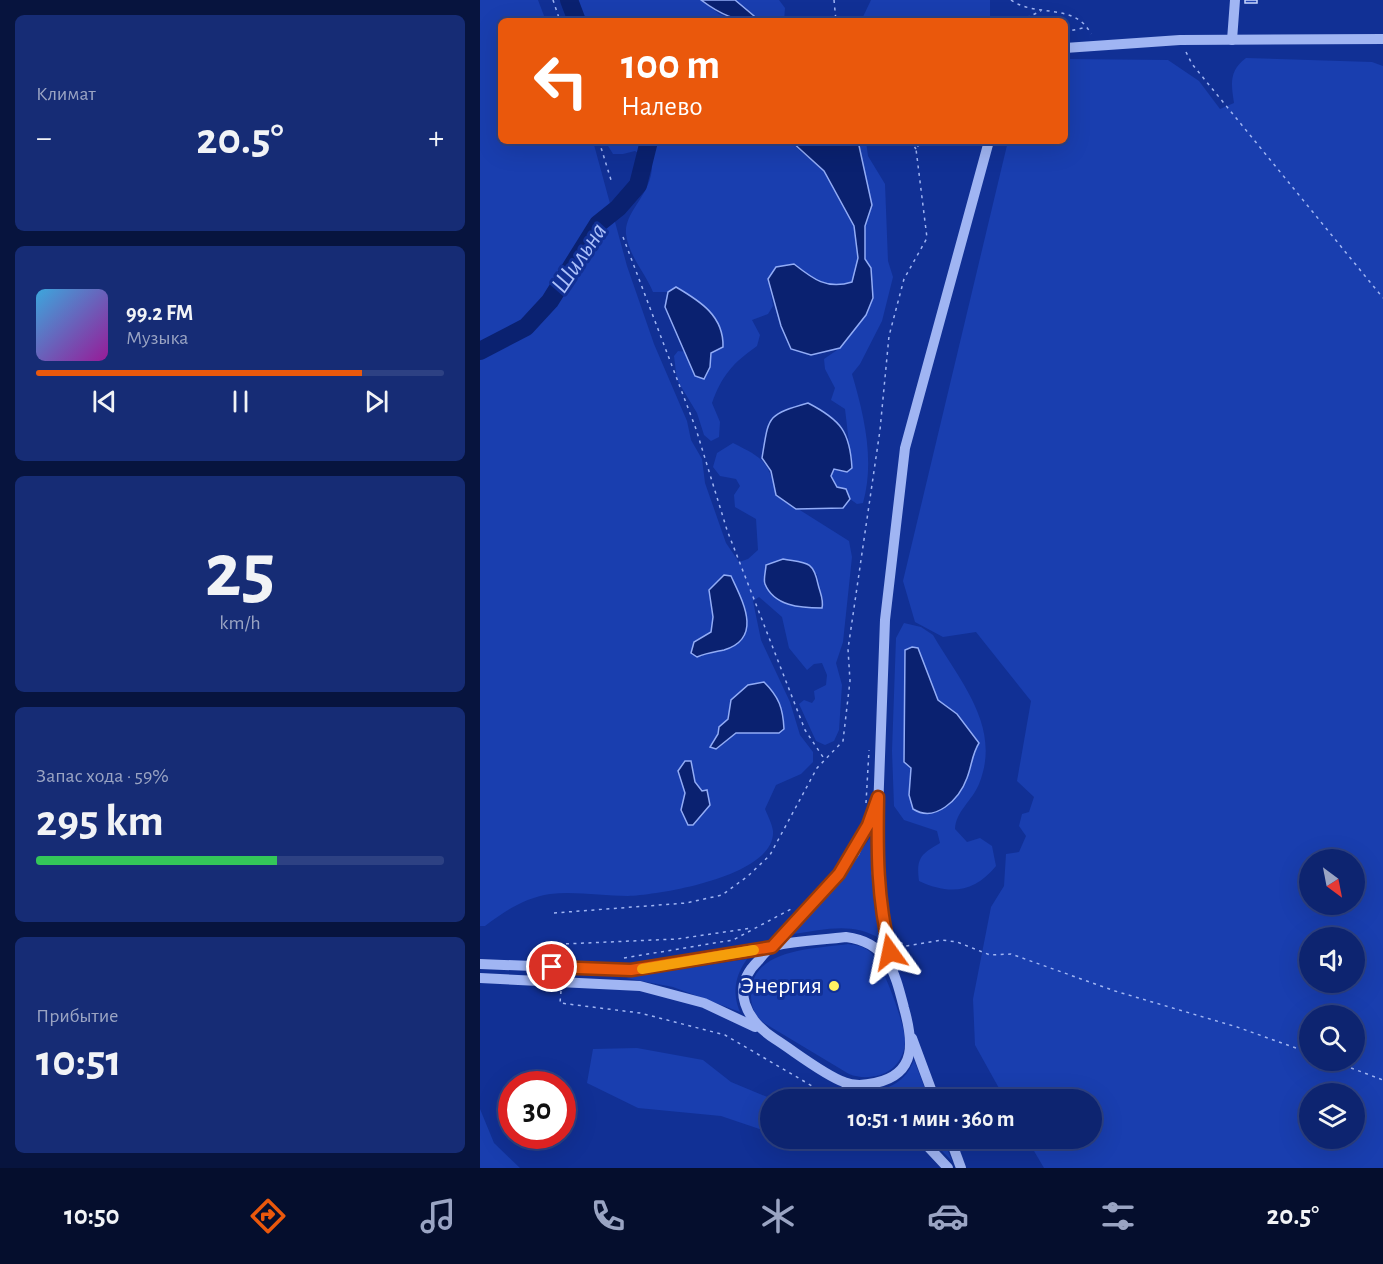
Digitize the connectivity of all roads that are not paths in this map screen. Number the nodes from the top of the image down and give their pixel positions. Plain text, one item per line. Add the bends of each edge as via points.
1 (1235, 0) edge
2 (1383, 39) edge
3 (1232, 40) junction
4 (1068, 48) edge
5 (988, 144) edge
6 (878, 797) junction
7 (772, 947) junction
8 (480, 964) edge
9 (894, 968) junction
10 (480, 978) edge
11 (758, 1028) junction
12 (912, 1037) junction
13 (843, 1082) junction
14 (852, 1089) edge
15 (931, 1089) edge
16 (930, 1149) edge
17 (954, 1149) edge
18 (948, 1168) edge
19 (961, 1168) edge

1 - 3 street
2 - 3 street
3 - 4 street
5 - 6 street via 905,448 885,620
6 - 7 street via 868,825 839,874
6 - 9 street via 876,866
7 - 8 street via 631,970
7 - 9 street via 859,938 878,950
7 - 11 street via 752,966 742,990 748,1015
9 - 12 street
10 - 11 street via 640,986 704,1003
11 - 13 street
12 - 13 street via 909,1057 894,1077 870,1084
12 - 15 street
13 - 14 street
16 - 18 street
17 - 19 street

